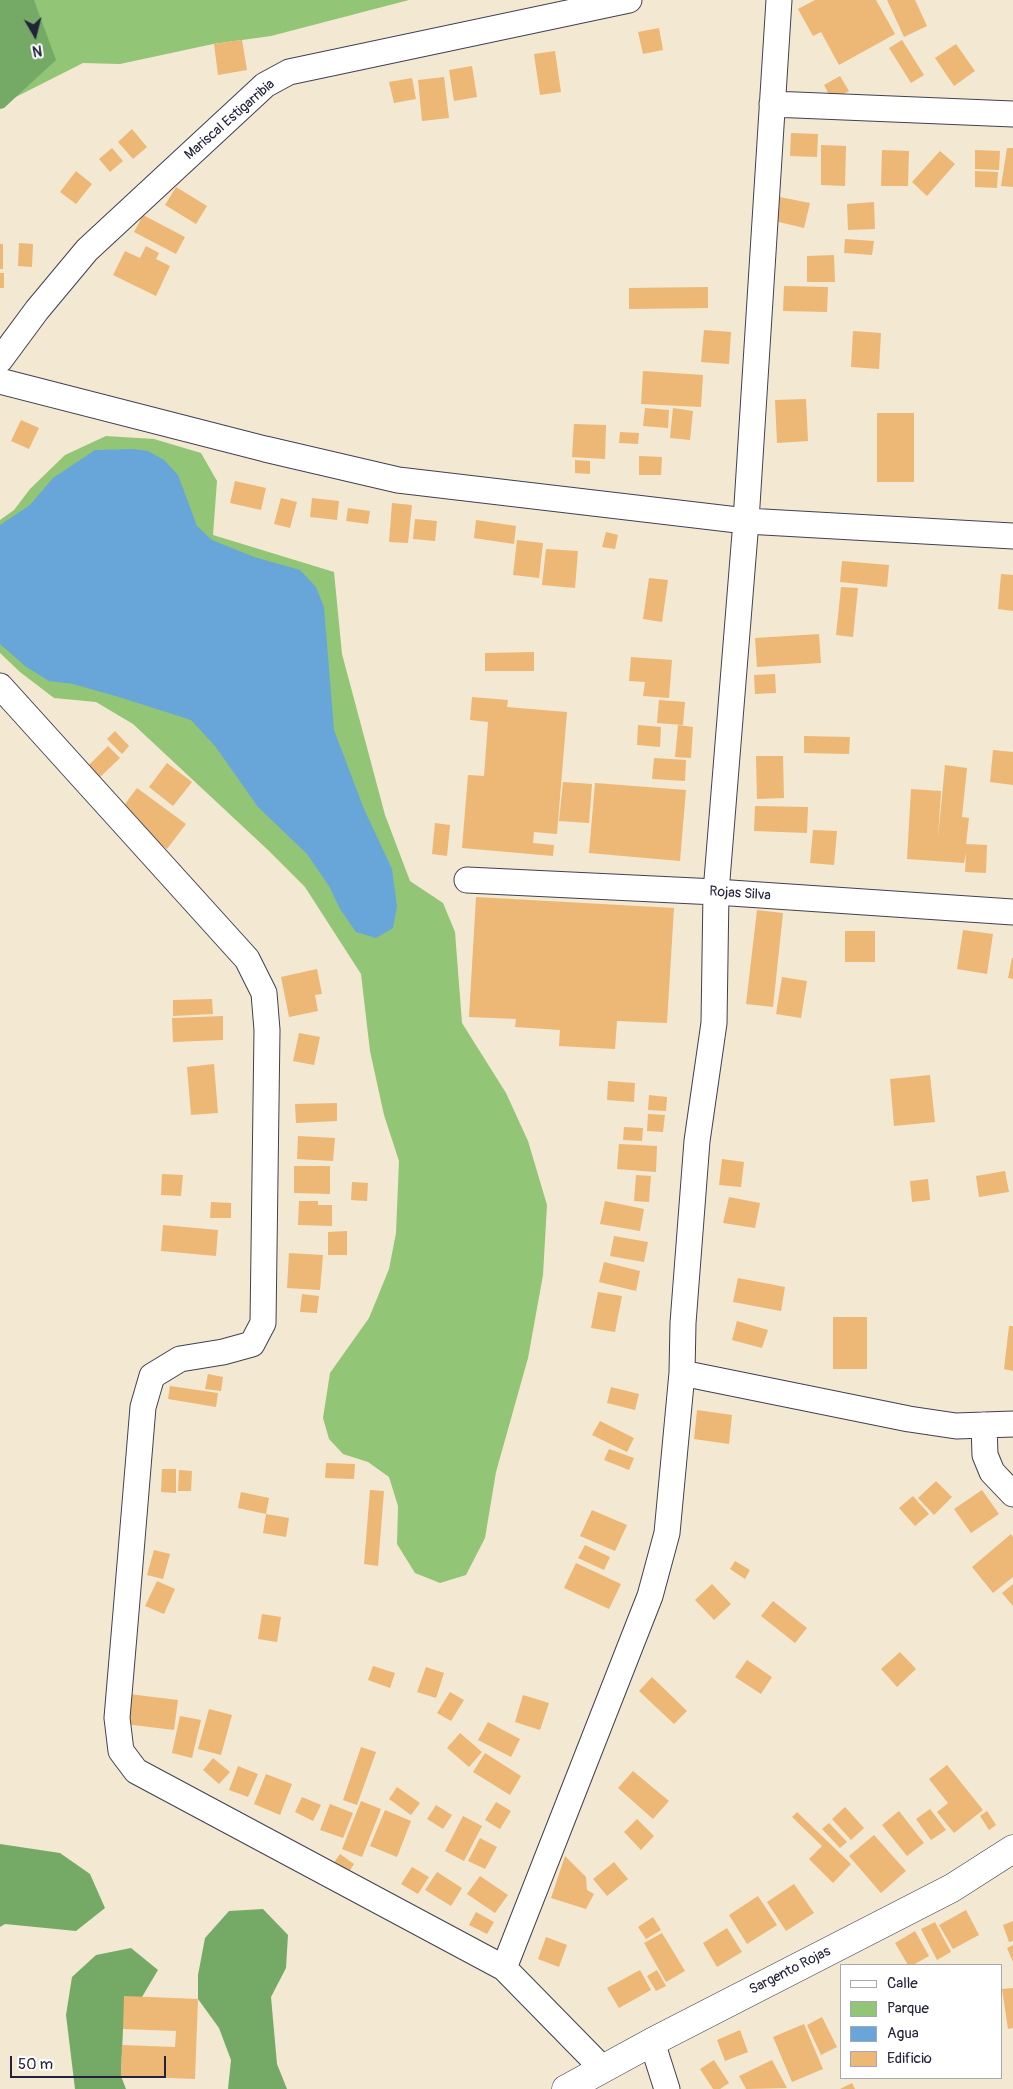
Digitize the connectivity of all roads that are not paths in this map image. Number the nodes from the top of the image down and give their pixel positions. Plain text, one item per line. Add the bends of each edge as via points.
1 (629, 0) edge
2 (779, 0) edge
3 (772, 104) junction
4 (1013, 114) edge
5 (0, 360) edge
6 (0, 381) edge
7 (746, 521) junction
8 (1013, 536) edge
9 (0, 686) edge
10 (468, 880) dead end
11 (716, 892) junction
12 (1013, 912) edge
13 (682, 1373) junction
14 (1013, 1424) edge
15 (984, 1425) junction
16 (1013, 1494) edge
17 (1011, 1854) edge
18 (504, 1968) junction
19 (652, 2042) junction
20 (602, 2068) junction
21 (566, 2089) edge
22 (667, 2089) edge

1 - 5 street, Mariscal Estigarribia via 281,76 266,86 87,250
2 - 3 street
3 - 4 street
3 - 7 street
6 - 7 street via 398,480
7 - 8 street
7 - 11 street
9 - 18 street via 247,959 264,993 267,1030 263,1323 252,1344 180,1359 152,1376 143,1407 121,1669 117,1718 121,1752 136,1771
10 - 11 street, Rojas Silva
11 - 12 street, Rojas Silva
11 - 13 street via 714,1023 697,1141
13 - 15 street via 909,1419 956,1426
13 - 18 street via 667,1533 650,1596
14 - 15 street
15 - 16 street via 985,1455 992,1472
17 - 19 street, Sargento Rojas via 952,1888
18 - 20 street
19 - 20 street, Sargento Rojas
19 - 22 street
20 - 21 street, Sargento Rojas

